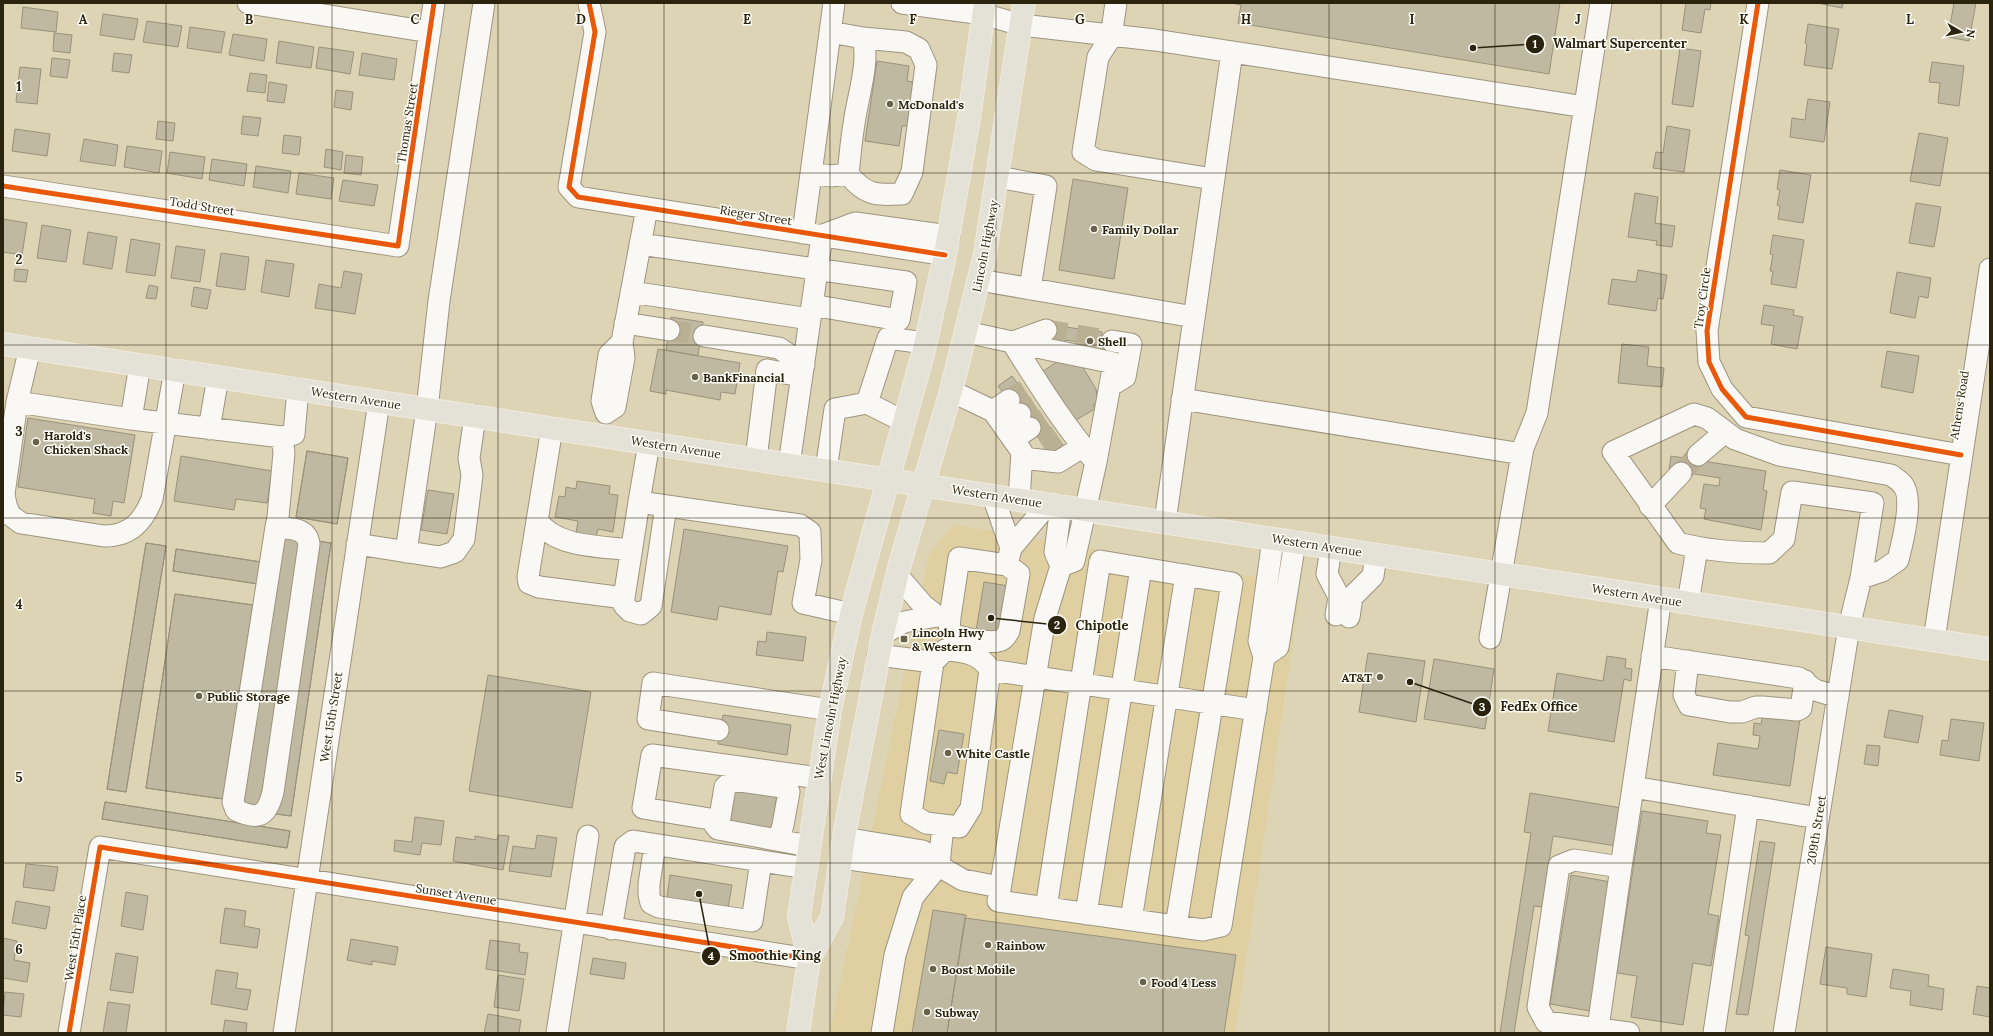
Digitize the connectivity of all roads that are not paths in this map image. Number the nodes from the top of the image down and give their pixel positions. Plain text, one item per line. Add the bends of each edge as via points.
1 (248, 3) edge
2 (434, 3) edge
3 (484, 3) edge
4 (589, 3) edge
5 (834, 3) edge
6 (902, 3) edge
7 (1024, 3) edge
8 (1116, 3) edge
9 (1601, 3) edge
10 (1758, 3) edge
11 (984, 9) edge
12 (1021, 25) junction
13 (430, 32) junction
14 (830, 32) junction
15 (1111, 37) junction
16 (863, 38) junction
17 (1232, 52) junction
18 (1585, 107) junction
19 (811, 174) junction
20 (848, 174) junction
21 (998, 177) junction
22 (1213, 179) junction
23 (3, 186) edge
24 (647, 208) junction
25 (813, 234) junction
26 (640, 244) junction
27 (947, 245) junction
28 (398, 246) joint
29 (818, 268) junction
30 (1990, 269) edge
31 (979, 280) junction
32 (1030, 289) junction
33 (631, 292) junction
34 (1194, 316) junction
35 (810, 320) junction
36 (669, 330) tunnel mouth
37 (1046, 330) tunnel mouth
38 (966, 332) junction
39 (624, 333) junction
40 (704, 336) tunnel mouth
41 (1112, 341) tunnel mouth
42 (1012, 342) junction
43 (925, 343) junction
44 (3, 344) edge
45 (3, 348) edge
46 (30, 348) junction
47 (779, 348) junction
48 (140, 365) junction
49 (175, 370) junction
50 (803, 370) junction
51 (218, 377) junction
52 (1110, 387) junction
53 (298, 389) junction
54 (951, 391) junction
55 (1182, 399) junction
56 (17, 402) junction
57 (379, 402) junction
58 (867, 403) junction
59 (427, 409) junction
60 (475, 416) junction
61 (131, 419) junction
62 (1031, 420) junction
63 (904, 421) junction
64 (165, 424) junction
65 (552, 428) junction
66 (209, 429) junction
67 (1725, 432) junction
68 (603, 436) junction
69 (282, 437) junction
70 (649, 443) junction
71 (1082, 447) junction
72 (1522, 454) junction
73 (1961, 455) junction
74 (1698, 456) tunnel mouth
75 (756, 459) junction
76 (1096, 462) junction
77 (789, 464) junction
78 (826, 470) junction
79 (1681, 473) tunnel mouth
80 (887, 480) junction
81 (923, 485) junction
82 (993, 496) junction
83 (1019, 500) junction
84 (639, 502) junction
85 (1055, 505) junction
86 (666, 506) junction
87 (1650, 506) junction
88 (1085, 510) junction
89 (537, 520) junction
90 (1165, 522) junction
91 (276, 527) junction
92 (1273, 539) junction
93 (1295, 542) junction
94 (357, 544) junction
95 (1331, 548) junction
96 (1697, 548) junction
97 (632, 550) junction
98 (406, 552) junction
99 (1376, 554) junction
100 (1009, 556) junction
101 (1061, 566) junction
102 (1141, 568) junction
103 (1501, 574) junction
104 (897, 575) junction
105 (1186, 575) junction
106 (1861, 578) junction
107 (624, 598) junction
108 (1661, 598) junction
109 (1688, 602) junction
110 (851, 614) junction
111 (945, 620) junction
112 (1849, 627) junction
113 (1490, 638) dead end
114 (1934, 640) junction
115 (881, 645) junction
116 (1990, 649) edge
117 (1652, 656) junction
118 (1264, 657) junction
119 (1688, 661) junction
120 (933, 662) junction
121 (990, 670) junction
122 (1034, 677) junction
123 (1805, 681) junction
124 (1079, 684) junction
125 (1121, 690) junction
126 (1166, 697) junction
127 (1838, 697) junction
128 (1212, 704) junction
129 (830, 710) junction
130 (1256, 710) junction
131 (718, 730) dead end
132 (718, 764) junction
133 (819, 778) junction
134 (1632, 787) junction
135 (1748, 806) junction
136 (1818, 818) junction
137 (714, 824) junction
138 (943, 825) junction
139 (588, 836) dead end
140 (779, 840) junction
141 (655, 845) junction
142 (809, 846) junction
143 (100, 847) joint
144 (843, 848) junction
145 (761, 861) junction
146 (935, 864) junction
147 (1621, 867) junction
148 (806, 868) junction
149 (306, 879) junction
150 (1000, 887) junction
151 (1046, 908) junction
152 (1086, 914) junction
153 (1131, 920) junction
154 (574, 923) junction
155 (1176, 926) junction
156 (611, 929) junction
157 (809, 958) junction
158 (1598, 1028) junction
159 (69, 1033) edge
160 (284, 1033) edge
161 (557, 1033) edge
162 (798, 1033) edge
163 (882, 1033) edge
164 (1629, 1033) edge
165 (1714, 1033) edge
166 (1784, 1033) edge

1 - 13 street
2 - 13 street, Thomas Street
3 - 59 street via 439,302
4 - 24 street, Rieger Street via 595,32 569,187 578,197
5 - 14 street
6 - 11 street
7 - 12 main road, Lincoln Highway
8 - 15 street
9 - 18 street
10 - 73 street, Troy Circle via 1707,331 1709,362 1722,388 1746,417
11 - 12 street
11 - 27 main road via 969,118
12 - 15 street
12 - 21 main road, Lincoln Highway
13 - 28 street, Thomas Street
14 - 16 street
14 - 19 street
15 - 17 street via 1154,40
15 - 22 street via 1098,56 1083,152 1096,160
16 - 20 street via 865,61
16 - 20 street via 906,42 919,49 926,65 912,172 902,194 876,195 858,186
17 - 18 street
17 - 22 street
18 - 72 street via 1537,413
19 - 20 street
19 - 25 street
21 - 31 main road, Lincoln Highway
21 - 32 street via 1046,186
22 - 34 street
23 - 28 street, Todd Street
24 - 25 street, Rieger Street
24 - 26 street
25 - 27 street via 855,222
25 - 29 street
26 - 29 street
26 - 33 street
27 - 43 main road
29 - 35 street
29 - 35 street via 906,282 899,320
30 - 73 street, Athens Road
31 - 32 street
31 - 38 main road, Lincoln Highway
32 - 34 street
33 - 35 street
33 - 39 street
34 - 55 street
35 - 47 street
35 - 50 street
36 - 39 street
37 - 42 street
38 - 42 street
38 - 54 main road, Lincoln Highway
39 - 68 street via 609,355 602,401 606,413
40 - 47 street
41 - 52 street via 1131,344 1125,378
42 - 52 street via 1114,362
42 - 62 street
43 - 58 street via 888,338
43 - 63 main road
44 - 45 street
44 - 46 main road, Western Avenue
46 - 48 main road, Western Avenue
46 - 56 street
47 - 50 street
48 - 49 main road, Western Avenue
48 - 61 street
49 - 51 main road, Western Avenue
49 - 64 street
50 - 75 street via 767,370
50 - 77 street
51 - 53 main road, Western Avenue
51 - 66 street
52 - 76 street
53 - 57 main road, Western Avenue
53 - 69 street via 294,434
54 - 62 street
54 - 81 main road, Lincoln Highway
55 - 72 street
55 - 90 street
56 - 61 street
56 - 64 street via 4,494 10,515 21,523 117,536 133,528 146,515 152,499
57 - 59 main road, Western Avenue
57 - 94 street, West 15th Street
58 - 63 street
58 - 78 street via 835,409
59 - 60 main road, Western Avenue
59 - 98 street
60 - 65 main road, Western Avenue
60 - 98 street via 469,458 472,475 464,539 455,552 440,557
61 - 64 street
62 - 71 street
62 - 71 street via 1058,462
62 - 83 street
63 - 80 main road
64 - 66 street
65 - 68 main road, Western Avenue
65 - 89 street
66 - 69 street
67 - 74 street
67 - 87 street via 1707,418 1694,414 1613,452
67 - 106 street via 1735,439 1780,455 1891,475 1904,486 1907,499 1906,529 1898,560 1882,571
68 - 70 main road, Western Avenue
69 - 91 street via 284,452
70 - 75 main road, Western Avenue
70 - 84 street
71 - 76 street
72 - 103 street
73 - 114 street, Athens Road
75 - 77 main road, Western Avenue
76 - 88 street
77 - 78 main road, Western Avenue
78 - 80 main road, Western Avenue
79 - 87 street
80 - 81 main road, Western Avenue
80 - 110 main road, West Lincoln Highway
81 - 82 main road, Western Avenue
81 - 104 main road, West Lincoln Highway
82 - 83 main road, Western Avenue
82 - 100 street
83 - 85 main road, Western Avenue
84 - 86 street
84 - 97 street
85 - 88 main road, Western Avenue
85 - 100 street
85 - 101 street via 1055,552
86 - 107 street via 651,606 641,614 630,611 624,605
86 - 110 street via 800,526 810,532 811,560 803,603
87 - 96 street via 1678,543
88 - 90 main road, Western Avenue
88 - 101 street via 1074,561
89 - 97 street via 543,529 557,537 577,543
89 - 107 street via 528,577 530,582 539,587
90 - 92 main road, Western Avenue
91 - 91 street via 233,802 236,810 257,816 265,813 273,792 309,544 308,537 302,531
92 - 93 main road, Western Avenue
92 - 118 street via 1259,641
93 - 95 main road, Western Avenue
93 - 118 street via 1278,648
94 - 98 street
94 - 149 street, West 15th Street
95 - 99 main road, Western Avenue
95 - 99 street via 1327,574 1339,597 1343,616 1352,597 1373,576
96 - 106 street, 209th Street via 1769,553 1784,539 1792,492 1873,503
96 - 109 street
97 - 107 street
99 - 103 main road, Western Avenue
100 - 111 street via 959,558
100 - 111 street via 1019,574 1009,631 1005,638 997,641 958,637 952,634
101 - 122 street via 1045,618
102 - 105 street
102 - 124 street via 1100,561
102 - 125 street
103 - 108 main road, Western Avenue
103 - 113 street
104 - 111 street via 923,605
104 - 115 main road, West Lincoln Highway
105 - 126 street
105 - 128 street via 1232,583
106 - 112 street, 209th Street
108 - 109 main road, Western Avenue
108 - 117 street
109 - 112 main road, Western Avenue
110 - 129 main road, West Lincoln Highway
111 - 115 street via 904,622
112 - 114 main road, Western Avenue
112 - 127 street, 209th Street
114 - 116 main road, Western Avenue
115 - 120 street
115 - 144 main road, West Lincoln Highway
117 - 119 street
117 - 134 street
118 - 130 street
119 - 123 street
119 - 123 street via 1684,694 1689,705 1730,712 1742,712 1756,707 1797,710 1801,708
120 - 121 street via 944,650 962,651 984,660
120 - 138 street via 911,814 926,823
121 - 122 street
121 - 138 street via 972,808 959,827
122 - 124 street
122 - 150 street
123 - 127 street via 1815,690
124 - 125 street
124 - 151 street
125 - 126 street
125 - 152 street
126 - 128 street
126 - 153 street
127 - 136 street, 209th Street
128 - 130 street
128 - 155 street
129 - 131 street via 652,683 648,719
129 - 133 main road, West Lincoln Highway
130 - 155 street via 1221,926 1204,930
132 - 133 street
132 - 137 street
132 - 137 street via 652,755 643,808
133 - 142 main road, West Lincoln Highway
134 - 135 street
134 - 147 street
135 - 136 street
135 - 165 street
136 - 166 street, 209th Street
137 - 140 street
137 - 140 street via 724,787 733,780 782,787 789,792
138 - 146 street
139 - 154 street
140 - 142 street
141 - 145 street
141 - 145 street via 649,895 652,903 659,907 752,921
141 - 156 street via 632,841 625,847
142 - 148 main road, West Lincoln Highway
143 - 149 street, Sunset Avenue
143 - 159 street, West 15th Place
144 - 146 street via 920,869
144 - 157 main road, West Lincoln Highway via 832,917
145 - 148 street
146 - 150 street via 963,880
146 - 163 street via 913,896 895,955
147 - 158 street
147 - 158 street via 1574,860 1559,866 1538,1007 1546,1022
148 - 157 main road, West Lincoln Highway via 798,916
149 - 154 street, Sunset Avenue
149 - 160 street, West 15th Street
150 - 151 street via 998,901
151 - 152 street
152 - 153 street
153 - 155 street
154 - 156 street, Sunset Avenue
154 - 161 street
156 - 157 street, Sunset Avenue
157 - 162 main road, West Lincoln Highway
158 - 164 street

